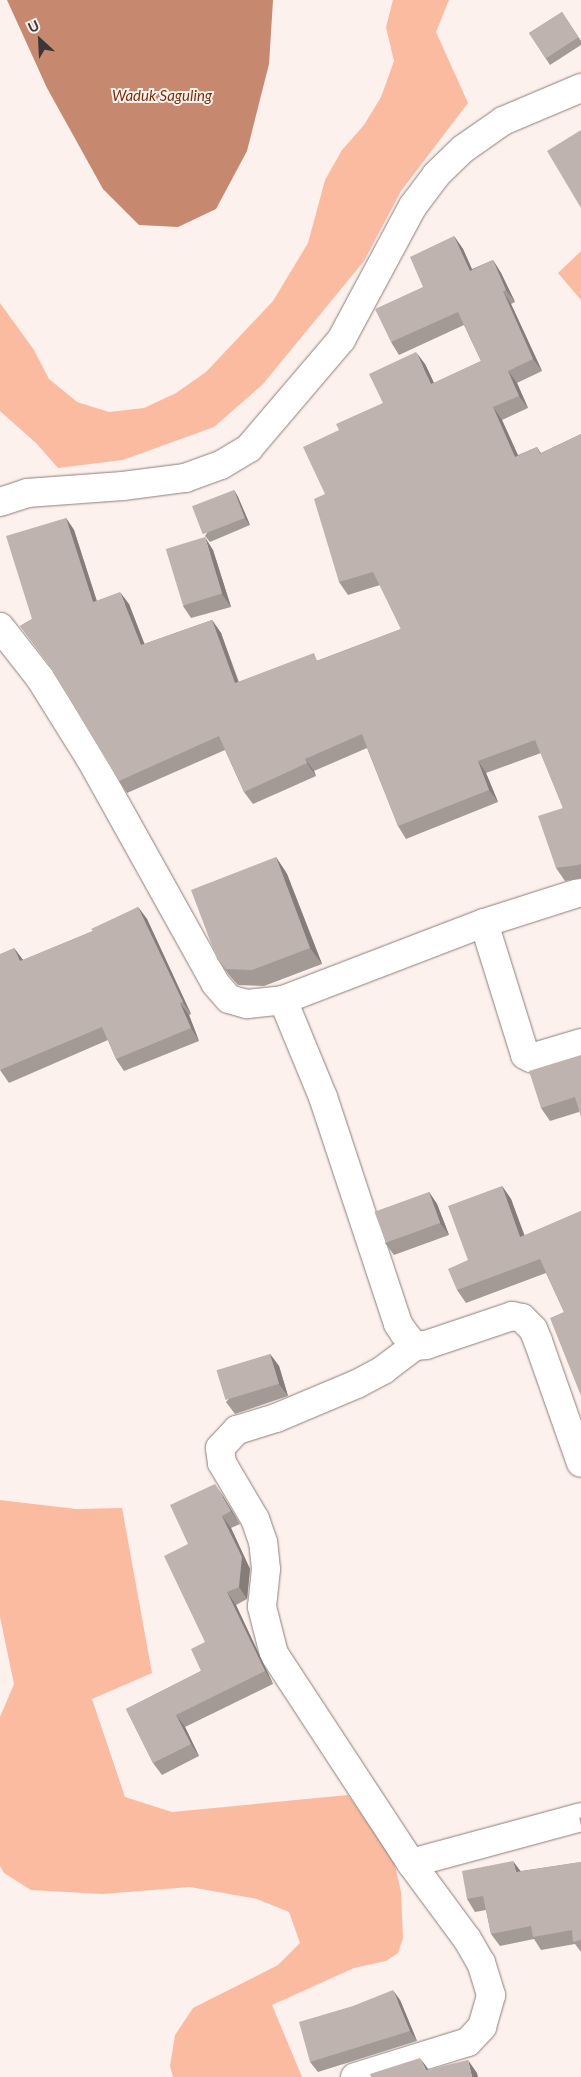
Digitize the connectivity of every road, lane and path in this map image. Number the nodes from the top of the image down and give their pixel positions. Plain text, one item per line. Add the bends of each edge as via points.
1 (581, 88) edge
2 (0, 502) edge
3 (0, 627) edge
4 (581, 892) edge
5 (484, 923) junction
6 (283, 1000) junction
7 (581, 1043) edge
8 (415, 1346) junction
9 (580, 1458) edge
10 (581, 1817) edge
11 (411, 1863) junction
12 (355, 2077) edge

1 - 2 street via 503,121 463,150 436,175 413,206 341,340 249,448 221,465 185,478 27,493
3 - 6 street via 40,678 90,758 215,983 228,999 247,1004
4 - 5 street
5 - 6 street
5 - 7 street via 526,1055 531,1058
6 - 8 street via 323,1097 398,1324
8 - 9 street via 512,1316 522,1318 538,1341
8 - 11 street via 383,1370 356,1384 276,1418 238,1430 220,1448 222,1463 255,1519 263,1542 266,1569 262,1607 274,1654
10 - 11 street
11 - 12 street via 481,1963 491,1995 488,2012 482,2027 468,2042

